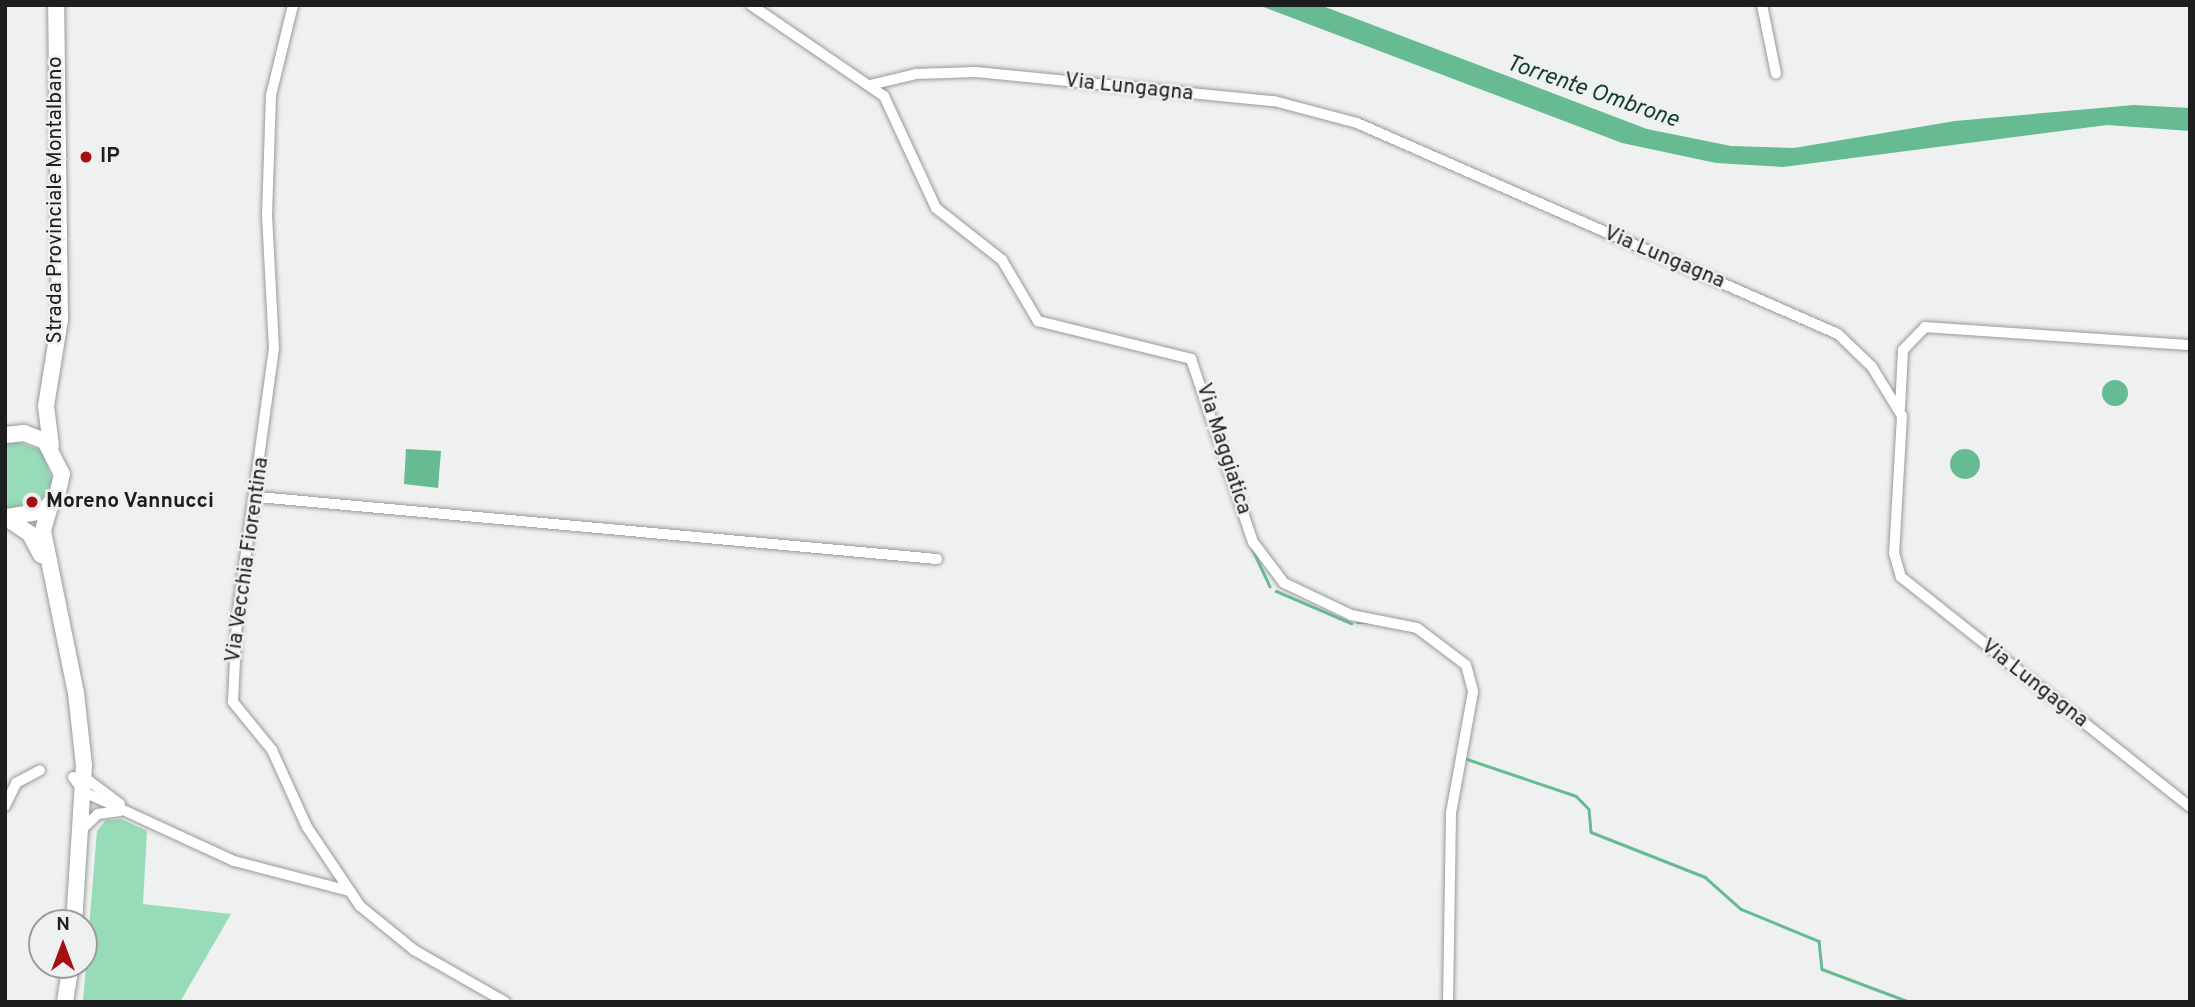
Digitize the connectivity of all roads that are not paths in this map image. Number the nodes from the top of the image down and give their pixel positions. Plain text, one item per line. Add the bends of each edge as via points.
1 (56, 5) edge
2 (293, 5) edge
3 (751, 5) edge
4 (1762, 5) edge
5 (1776, 74) dead end
6 (870, 85) junction
7 (2190, 345) edge
8 (47, 394) junction
9 (1900, 408) junction
10 (11, 433) edge
11 (51, 446) junction
12 (258, 497) junction
13 (50, 506) junction
14 (5, 517) edge
15 (937, 559) dead end
16 (48, 570) junction
17 (40, 770) dead end
18 (80, 782) junction
19 (5, 806) edge
20 (2190, 807) edge
21 (122, 811) junction
22 (152, 825) junction
23 (83, 828) junction
24 (349, 891) junction
25 (66, 909) edge
26 (76, 909) edge
27 (64, 979) edge
28 (69, 979) edge
29 (65, 1002) edge
30 (505, 1002) edge
31 (1448, 1002) edge

1 - 8 main road, Strada Provinciale Montalbano via 60,320
2 - 12 street, Via Vecchia Fiorentina via 270,108 267,229 274,348
3 - 6 street, Via Maggiatica
4 - 5 street
6 - 9 street, Via Lungagna via 916,74 976,72 1179,96 1249,96 1357,123 1838,334 1872,367
6 - 31 street, Via Maggiatica via 895,113 936,208 1002,260 1038,321 1194,362 1266,566 1312,601 1416,628 1466,666 1473,692 1451,813
7 - 9 street via 1924,327 1903,350
8 - 10 main road, Strada Provinciale Montalbano
8 - 11 main road, Strada Provinciale Montalbano
9 - 20 street, Via Lungagna via 1905,435 1894,554 1901,577
10 - 11 main road, Strada Provinciale Montalbano
11 - 13 main road, Strada Provinciale Montalbano via 62,474
12 - 15 street
12 - 24 street, Via Vecchia Fiorentina via 237,617 233,702 272,750 307,827
13 - 14 main road, Strada Provinciale Montalbano via 25,519
13 - 16 main road, Strada Provinciale Montalbano via 43,528
14 - 16 main road, Strada Provinciale Montalbano via 30,534
16 - 18 main road, Strada Provinciale Montalbano via 62,639
17 - 19 street via 16,783
18 - 21 street
18 - 22 street
18 - 23 main road, Strada Provinciale Montalbano
18 - 25 main road, Strada Provinciale Montalbano
21 - 22 street
21 - 23 street via 98,814
22 - 24 street via 244,864
23 - 26 main road, Strada Provinciale Montalbano
24 - 30 street, Via Vecchia Fiorentina via 397,939
27 - 29 main road
28 - 29 main road

